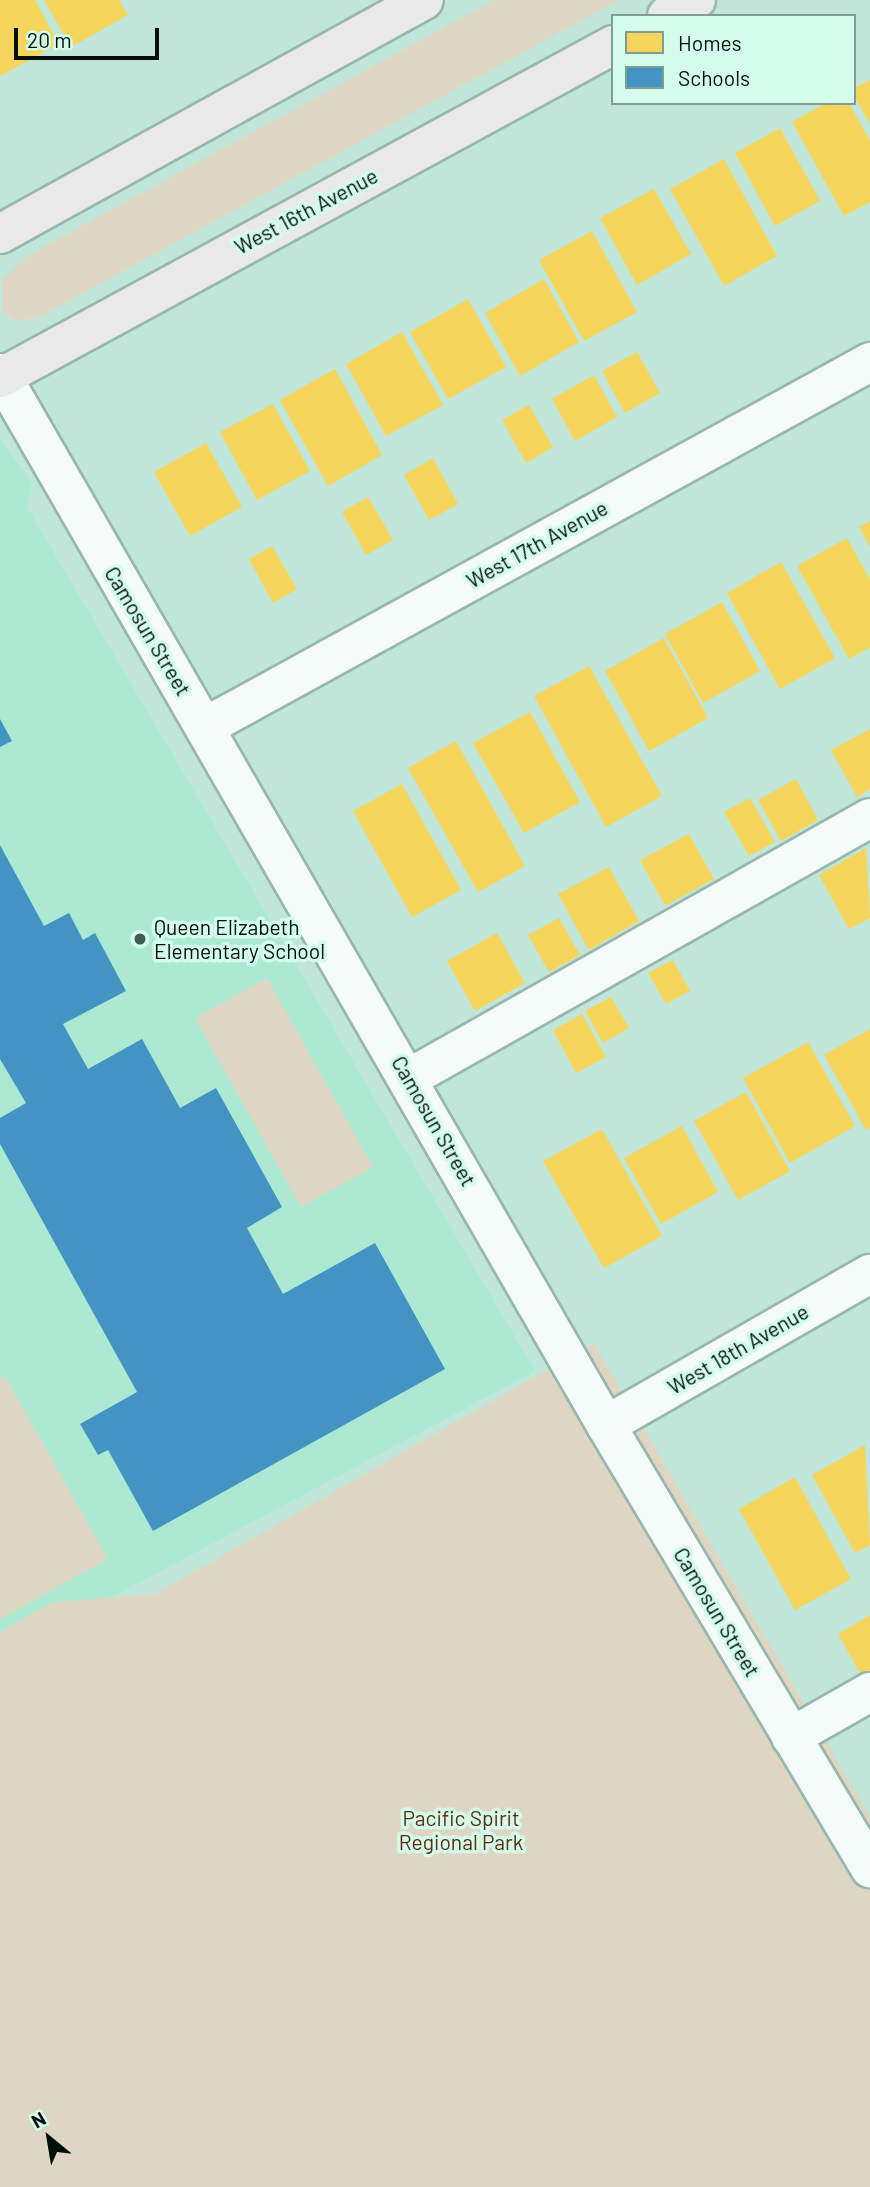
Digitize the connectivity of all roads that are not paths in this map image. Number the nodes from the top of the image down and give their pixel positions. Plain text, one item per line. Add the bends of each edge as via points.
1 (424, 0) edge
2 (696, 0) edge
3 (671, 14) edge
4 (611, 46) edge
5 (0, 234) edge
6 (870, 362) edge
7 (1, 376) edge
8 (205, 727) junction
9 (870, 818) edge
10 (409, 1078) junction
11 (870, 1273) edge
12 (606, 1425) junction
13 (870, 1692) edge
14 (791, 1737) junction
15 (870, 1868) edge

1 - 5 main road
2 - 3 main road
4 - 7 main road, West 16th Avenue
6 - 8 street, West 17th Avenue
7 - 8 street, Camosun Street
8 - 10 street, Camosun Street
9 - 10 street
10 - 12 street, Camosun Street
11 - 12 street, West 18th Avenue
12 - 14 street, Camosun Street
13 - 14 street
14 - 15 street, Camosun Street

